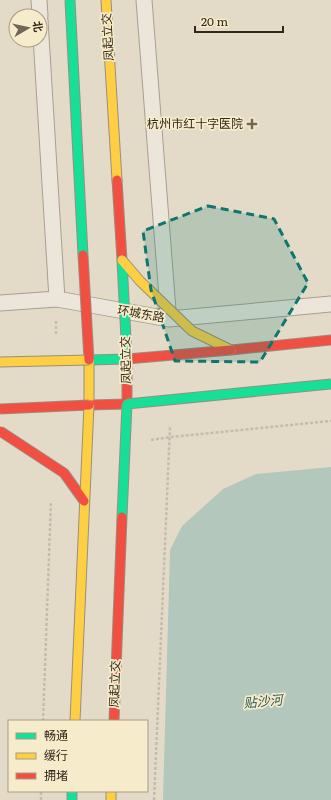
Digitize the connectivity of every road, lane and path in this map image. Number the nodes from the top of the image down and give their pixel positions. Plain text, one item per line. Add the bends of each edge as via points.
1 (70, 0) edge
2 (106, 0) edge
3 (144, 0) edge
4 (42, 48) edge
5 (122, 260) junction
6 (57, 299) junction
7 (0, 303) edge
8 (331, 304) edge
9 (169, 320) junction
10 (56, 339) dead end
11 (331, 340) edge
12 (231, 350) junction
13 (127, 359) junction
14 (89, 360) junction
15 (0, 362) edge
16 (331, 384) edge
17 (126, 404) junction
18 (89, 405) junction
19 (0, 409) edge
20 (170, 421) dead end
21 (331, 421) edge
22 (0, 431) edge
23 (170, 436) junction
24 (147, 441) dead end
25 (51, 498) dead end
26 (84, 501) junction
27 (43, 720) edge
28 (75, 720) edge
29 (114, 720) edge
30 (154, 800) edge

1 - 14 main road, bridge
2 - 5 main road, 凤起立交
3 - 9 lane
4 - 6 lane
5 - 12 main road, bridge via 192,331
5 - 13 main road, 凤起立交, bridge
6 - 7 lane, 环城东路
6 - 9 lane, 环城东路
6 - 10 path
8 - 9 lane, 环城东路
11 - 12 main road
12 - 13 main road, bridge
13 - 14 main road
13 - 17 main road, 凤起立交
14 - 15 main road, bridge
14 - 18 main road
16 - 17 main road, bridge
17 - 18 main road
17 - 29 main road, 凤起立交, bridge
18 - 19 main road, bridge
18 - 26 main road, bridge
20 - 23 path
21 - 23 path
22 - 26 main road, bridge via 64,473
23 - 24 path
23 - 30 path
25 - 27 path
26 - 28 main road, bridge

